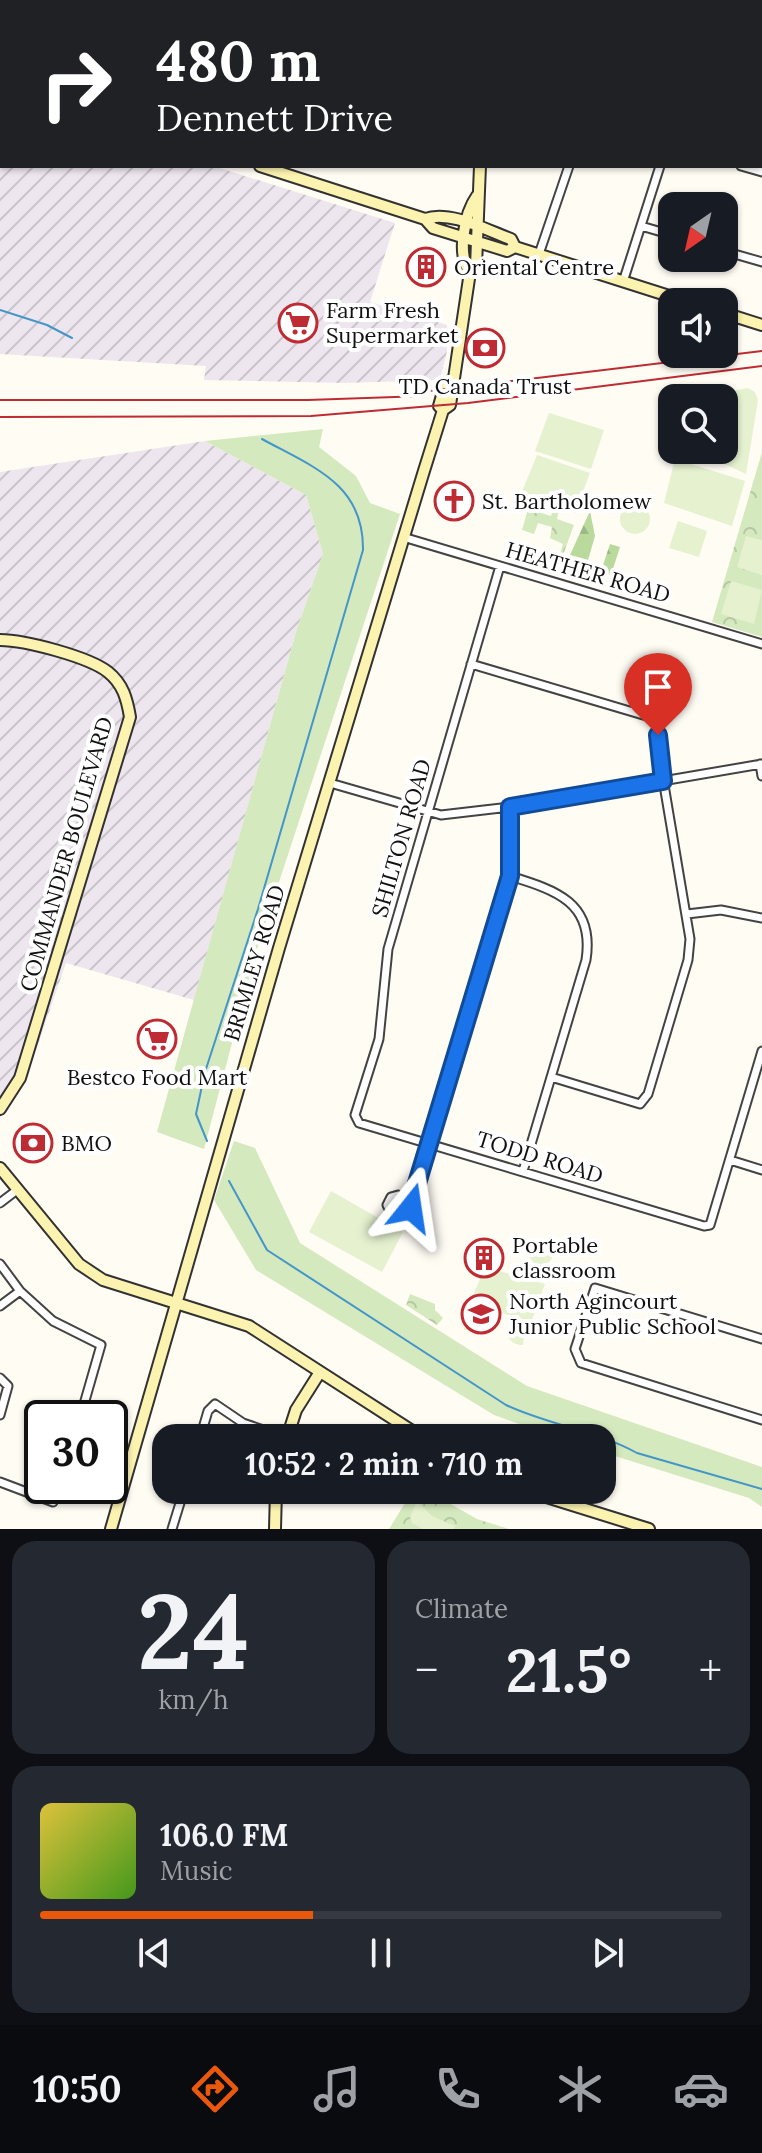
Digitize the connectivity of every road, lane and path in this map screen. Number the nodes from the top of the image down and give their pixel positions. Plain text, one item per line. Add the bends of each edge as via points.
1 (266, 168) edge
2 (480, 168) edge
3 (568, 168) edge
4 (659, 168) edge
5 (425, 219) junction
6 (472, 225) junction
7 (641, 226) junction
8 (658, 231) edge
9 (464, 237) junction
10 (477, 241) junction
11 (515, 247) junction
12 (539, 254) junction
13 (738, 255) edge
14 (762, 262) edge
15 (470, 272) junction
16 (623, 282) junction
17 (658, 293) edge
18 (738, 317) edge
19 (762, 325) edge
20 (403, 537) junction
21 (500, 566) junction
22 (0, 640) edge
23 (762, 644) edge
24 (471, 664) junction
25 (761, 764) edge
26 (762, 776) edge
27 (663, 781) junction
28 (330, 783) junction
29 (510, 807) junction
30 (427, 812) junction
31 (510, 876) junction
32 (687, 914) junction
33 (762, 918) edge
34 (762, 1051) edge
35 (551, 1077) junction
36 (0, 1109) edge
37 (359, 1123) joint
38 (429, 1143) junction
39 (730, 1160) junction
40 (0, 1168) edge
41 (762, 1170) edge
42 (523, 1171) junction
43 (17, 1190) junction
44 (408, 1199) dead end
45 (0, 1203) edge
46 (0, 1264) edge
47 (20, 1291) junction
48 (176, 1301) junction
49 (0, 1306) edge
50 (762, 1339) edge
51 (320, 1372) junction
52 (0, 1378) edge
53 (85, 1400) edge
54 (0, 1415) edge
55 (762, 1420) edge
56 (204, 1424) edge
57 (246, 1424) edge
58 (292, 1424) edge
59 (401, 1424) edge
60 (0, 1482) edge
61 (24, 1491) edge
62 (180, 1504) edge
63 (276, 1504) edge
64 (569, 1504) edge
65 (111, 1529) edge
66 (172, 1529) edge
67 (275, 1529) edge
68 (649, 1529) edge

1 - 5 main road
2 - 6 main road, BRIMLEY ROAD
3 - 12 street
4 - 7 street
5 - 6 main road via 436,215
5 - 9 main road via 433,228
6 - 9 main road, BRIMLEY ROAD
6 - 10 main road, BRIMLEY ROAD
6 - 11 main road via 511,239
7 - 8 street
7 - 16 street
9 - 10 main road
9 - 15 main road, BRIMLEY ROAD via 464,265
10 - 11 main road via 507,251
10 - 15 main road, BRIMLEY ROAD via 476,266
11 - 12 main road
12 - 16 main road
13 - 14 street
15 - 20 main road, BRIMLEY ROAD via 455,387
16 - 17 main road
18 - 19 main road
20 - 21 street, HEATHER ROAD
20 - 28 main road, BRIMLEY ROAD
21 - 23 street, HEATHER ROAD
21 - 24 street, SHILTON ROAD
22 - 36 main road, COMMANDER BOULEVARD via 98,666 122,689 130,717 24,1067
24 - 27 street via 656,717 661,724
24 - 30 street, SHILTON ROAD
25 - 26 street
25 - 27 street
27 - 29 street
27 - 32 street
28 - 30 street
28 - 48 main road, BRIMLEY ROAD
29 - 30 street
29 - 31 street
30 - 37 street, SHILTON ROAD via 384,967 379,1039 355,1115
31 - 35 street via 559,893 575,907 586,930 586,960
31 - 38 street
32 - 33 street via 721,910
32 - 35 street via 688,960 645,1101 640,1104
34 - 39 street
35 - 42 street
37 - 38 street, TODD ROAD
38 - 42 street, TODD ROAD
38 - 44 street
39 - 41 street
39 - 42 street, TODD ROAD via 710,1225 704,1226
40 - 43 main road
43 - 45 street
43 - 48 main road via 79,1264 103,1280
46 - 47 street
47 - 49 street
47 - 53 street via 53,1321 101,1345
48 - 51 main road via 249,1326
48 - 65 main road, BRIMLEY ROAD
50 - 55 street via 595,1288 575,1349 581,1363
51 - 58 main road
51 - 59 main road
52 - 54 street via 8,1386
56 - 57 street via 215,1404
60 - 61 street
62 - 66 street
63 - 67 main road
64 - 68 main road

